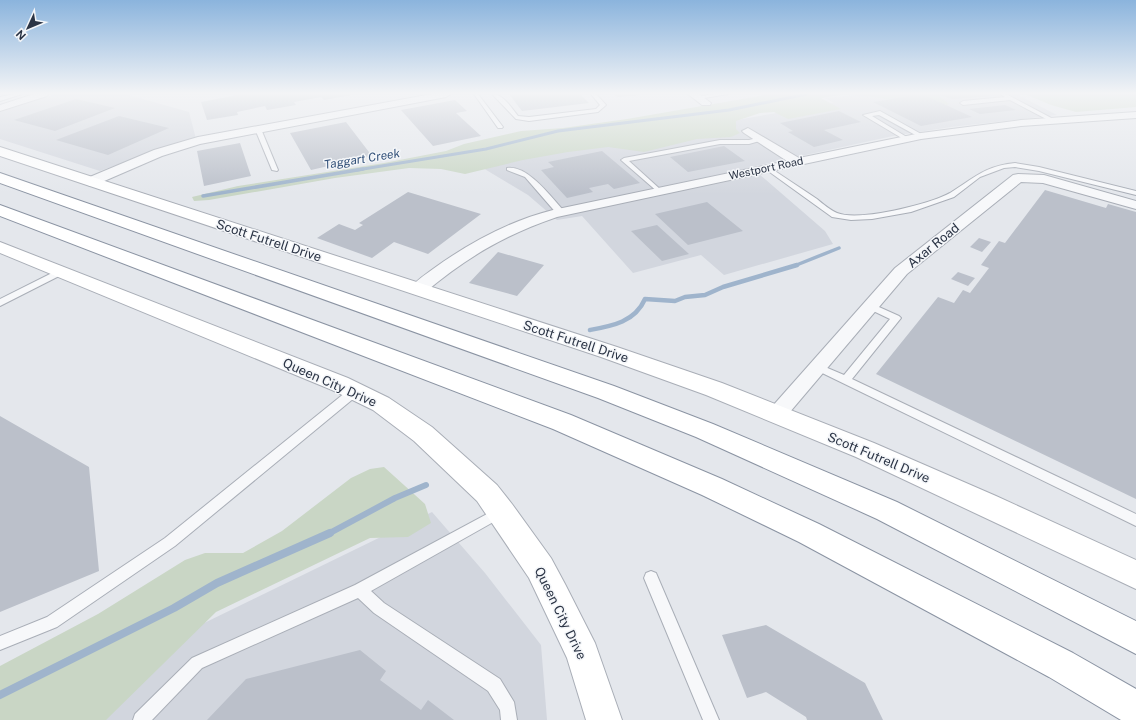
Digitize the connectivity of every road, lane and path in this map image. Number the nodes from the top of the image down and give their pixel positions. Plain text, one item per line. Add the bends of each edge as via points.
1 (266, 128) edge
2 (888, 128) edge
3 (906, 128) edge
4 (990, 128) edge
5 (258, 129) junction
6 (748, 131) dead end
7 (921, 136) junction
8 (907, 138) junction
9 (761, 139) junction
10 (0, 151) edge
11 (797, 162) junction
12 (767, 168) junction
13 (509, 169) dead end
14 (275, 170) dead end
15 (0, 178) edge
16 (90, 182) junction
17 (659, 191) junction
18 (1136, 193) edge
19 (1136, 205) edge
20 (0, 210) edge
21 (561, 213) junction
22 (0, 247) edge
23 (62, 272) junction
24 (418, 289) junction
25 (0, 303) edge
26 (870, 306) junction
27 (818, 368) junction
28 (845, 381) junction
29 (355, 391) junction
30 (777, 414) junction
31 (502, 512) junction
32 (1136, 520) edge
33 (1136, 575) edge
34 (651, 578) dead end
35 (360, 590) junction
36 (1136, 638) edge
37 (0, 643) edge
38 (1061, 665) junction
39 (1136, 709) edge
40 (142, 720) edge
41 (509, 720) edge
42 (604, 720) edge
43 (711, 720) edge
44 (1132, 720) edge

1 - 5 street
2 - 8 lane
3 - 7 lane
4 - 7 street, Westport Road
5 - 14 lane
5 - 16 street via 179,146
6 - 9 street
7 - 8 street, Westport Road
8 - 11 street, Westport Road
9 - 11 street
9 - 17 lane via 749,142 720,142 624,160
10 - 16 main road, Scott Futrell Drive
11 - 12 street, Westport Road
12 - 17 street, Westport Road
12 - 18 lane via 835,215 851,218 908,210 951,195 978,176 1003,166 1039,169
13 - 21 lane via 527,176
15 - 36 main road via 591,387 696,427 804,472 926,530
16 - 24 main road, Scott Futrell Drive
17 - 21 street, Westport Road
19 - 26 street, Axar Road via 1044,179 1018,178 901,270
20 - 38 main road via 554,419 627,449 712,486 809,533
21 - 24 street, Westport Road via 528,222 486,240 452,261
22 - 23 main road, Queen City Drive
23 - 25 lane
23 - 29 main road, Queen City Drive
24 - 30 main road, Scott Futrell Drive via 609,352
26 - 27 street, Axar Road
26 - 28 lane via 896,318
27 - 28 lane
27 - 30 street, Axar Road
28 - 32 lane
29 - 31 main road, Queen City Drive via 381,404 423,434 476,482
29 - 37 lane via 166,545 52,622
30 - 33 main road, Scott Futrell Drive via 979,501
31 - 35 lane
31 - 42 main road, Queen City Drive via 540,568 554,595 582,655
34 - 43 lane
35 - 40 lane via 197,663
35 - 41 lane via 379,608 494,685 508,708
38 - 39 main road
38 - 44 main road

